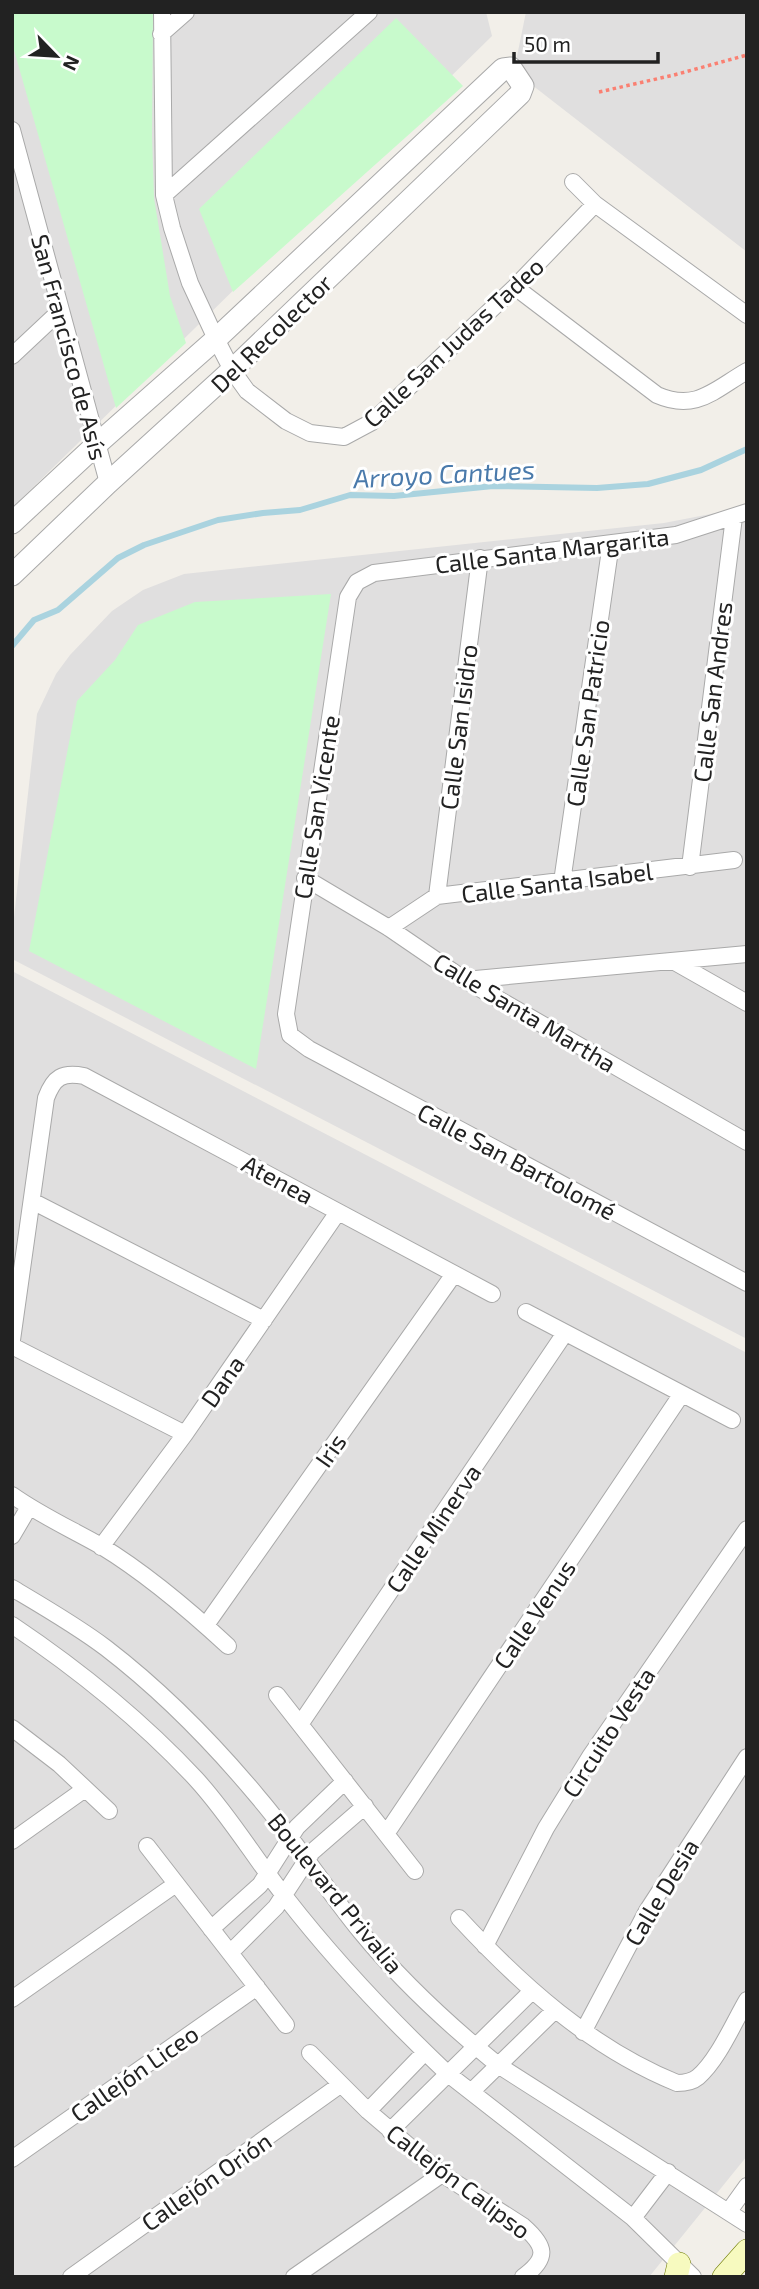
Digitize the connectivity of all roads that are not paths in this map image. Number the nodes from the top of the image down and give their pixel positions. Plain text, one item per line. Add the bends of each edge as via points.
1 (162, 12) edge
2 (186, 12) edge
3 (369, 12) edge
4 (161, 34) junction
5 (12, 130) edge
6 (25, 181) junction
7 (573, 182) dead end
8 (12, 192) edge
9 (164, 195) junction
10 (595, 204) junction
11 (515, 287) junction
12 (60, 311) junction
13 (747, 315) edge
14 (216, 340) junction
15 (12, 356) edge
16 (232, 370) junction
17 (747, 371) edge
18 (96, 445) junction
19 (108, 484) junction
20 (740, 515) edge
21 (12, 523) edge
22 (611, 544) junction
23 (480, 558) junction
24 (12, 575) edge
25 (357, 582) joint
26 (734, 860) dead end
27 (690, 867) junction
28 (305, 878) junction
29 (562, 882) junction
30 (437, 897) junction
31 (389, 928) junction
32 (747, 954) edge
33 (672, 960) junction
34 (465, 980) junction
35 (747, 1003) edge
36 (290, 1035) joint
37 (747, 1142) edge
38 (32, 1201) junction
39 (338, 1212) junction
40 (454, 1275) junction
41 (747, 1283) edge
42 (492, 1294) dead end
43 (526, 1312) dead end
44 (264, 1320) junction
45 (565, 1333) junction
46 (12, 1340) edge
47 (12, 1346) edge
48 (681, 1395) junction
49 (732, 1420) dead end
50 (185, 1434) junction
51 (12, 1495) edge
52 (29, 1507) junction
53 (747, 1529) edge
54 (12, 1536) edge
55 (101, 1547) junction
56 (12, 1588) edge
57 (12, 1625) edge
58 (205, 1625) junction
59 (228, 1646) dead end
60 (277, 1695) dead end
61 (301, 1723) junction
62 (12, 1728) edge
63 (747, 1757) edge
64 (345, 1780) junction
65 (85, 1788) junction
66 (365, 1806) junction
67 (108, 1811) dead end
68 (386, 1833) junction
69 (290, 1836) junction
70 (12, 1841) edge
71 (147, 1846) dead end
72 (306, 1859) junction
73 (415, 1871) dead end
74 (268, 1874) junction
75 (176, 1884) junction
76 (284, 1896) junction
77 (459, 1918) dead end
78 (211, 1929) junction
79 (485, 1946) junction
80 (230, 1953) junction
81 (257, 1987) junction
82 (532, 1991) junction
83 (12, 1999) edge
84 (747, 2000) edge
85 (555, 2010) junction
86 (286, 2025) dead end
87 (583, 2032) junction
88 (476, 2047) junction
89 (425, 2052) junction
90 (310, 2053) dead end
91 (498, 2065) junction
92 (449, 2074) junction
93 (341, 2085) junction
94 (471, 2092) junction
95 (368, 2111) junction
96 (390, 2132) junction
97 (12, 2159) edge
98 (668, 2172) junction
99 (442, 2174) junction
100 (747, 2186) edge
101 (729, 2211) junction
102 (633, 2218) junction
103 (747, 2224) edge
104 (747, 2251) edge
105 (679, 2274) edge
106 (71, 2277) edge
107 (294, 2277) edge
108 (523, 2277) edge
109 (724, 2277) edge

1 - 4 street, Calle San Judas Tadeo
2 - 4 street
3 - 9 street
4 - 9 street, Calle San Judas Tadeo
5 - 6 street, San Francisco de Asís
6 - 8 street
6 - 12 street, San Francisco de Asís
7 - 10 street
9 - 14 street, Calle San Judas Tadeo via 190,283
10 - 11 street, Calle San Judas Tadeo
10 - 13 street
11 - 16 street, Calle San Judas Tadeo via 372,422 344,437 310,433 286,421 247,391
11 - 17 street via 667,399 690,402
12 - 15 street
12 - 18 street, San Francisco de Asís
14 - 16 street, Calle San Judas Tadeo
14 - 16 street, Del Recolector via 503,69 511,68 519,79 520,94
14 - 18 street, Del Recolector
16 - 19 street, Del Recolector
18 - 19 street, San Francisco de Asís
18 - 21 street, Del Recolector
19 - 24 street, Del Recolector
20 - 22 street, Calle Santa Margarita via 676,535
20 - 27 street, Calle San Andres
22 - 23 street, Calle Santa Margarita
22 - 29 street, Calle San Patricio
23 - 25 street, Calle Santa Margarita via 374,573
23 - 30 street, Calle San Isidro
25 - 28 street, Calle San Vicente via 348,597
26 - 27 street, Calle Santa Isabel
27 - 29 street, Calle Santa Isabel
28 - 31 street, Calle Santa Martha
28 - 36 street, Calle San Vicente via 286,1014
29 - 30 street, Calle Santa Isabel
30 - 31 street, Calle Santa Isabel
31 - 34 street, Calle Santa Martha
32 - 33 street
33 - 34 street
33 - 35 street
34 - 37 street, Calle Santa Martha
36 - 41 street, Calle San Bartolomé
38 - 39 street, Atenea via 46,1098 51,1084 70,1073 84,1076
38 - 44 street
38 - 46 street
39 - 40 street, Atenea
39 - 44 street, Dana
40 - 42 street, Atenea
40 - 58 street, Iris
43 - 45 street
44 - 50 street, Dana
45 - 48 street
45 - 61 street, Calle Minerva
47 - 50 street
48 - 49 street
48 - 68 street, Calle Venus
50 - 55 street, Dana
51 - 52 street
52 - 54 street
52 - 55 street
53 - 79 street, Circuito Vesta via 591,1755 546,1828
55 - 58 street
56 - 69 street, Boulevard Privalia via 74,1625 135,1672 219,1752
57 - 74 street, Boulevard Privalia via 115,1701 168,1750 232,1821
58 - 59 street
60 - 61 street
61 - 64 street
62 - 65 street
63 - 87 street, Calle Desia via 647,1912
64 - 66 street
64 - 69 street
65 - 67 street
65 - 70 street
66 - 68 street
66 - 72 street
68 - 73 street
69 - 72 street, Boulevard Privalia
69 - 74 street
71 - 75 street
72 - 76 street
72 - 88 street, Boulevard Privalia via 393,1968
74 - 76 street, Boulevard Privalia
74 - 78 street
75 - 78 street
75 - 83 street
76 - 80 street
76 - 89 street, Boulevard Privalia via 365,1991
77 - 79 street
78 - 80 street
79 - 82 street
80 - 81 street
81 - 86 street
81 - 97 street, Callejón Liceo
82 - 85 street
82 - 88 street
84 - 87 street via 710,2063 687,2083 665,2078
85 - 87 street
85 - 91 street
88 - 91 street, Boulevard Privalia
88 - 92 street
89 - 92 street, Boulevard Privalia
89 - 95 street
90 - 93 street, Callejón Calipso
91 - 94 street
91 - 98 street, Boulevard Privalia
92 - 94 street, Boulevard Privalia
92 - 96 street
93 - 95 street, Callejón Calipso
93 - 106 street, Callejón Orión
94 - 102 street, Boulevard Privalia
95 - 96 street, Callejón Calipso
96 - 99 street, Callejón Calipso
98 - 101 street, Boulevard Privalia
98 - 102 street
99 - 107 street
99 - 108 street, Callejón Calipso via 523,2226 541,2245 542,2253
100 - 101 street
101 - 103 street, Boulevard Privalia
102 - 105 street, Boulevard Privalia
104 - 109 main road

